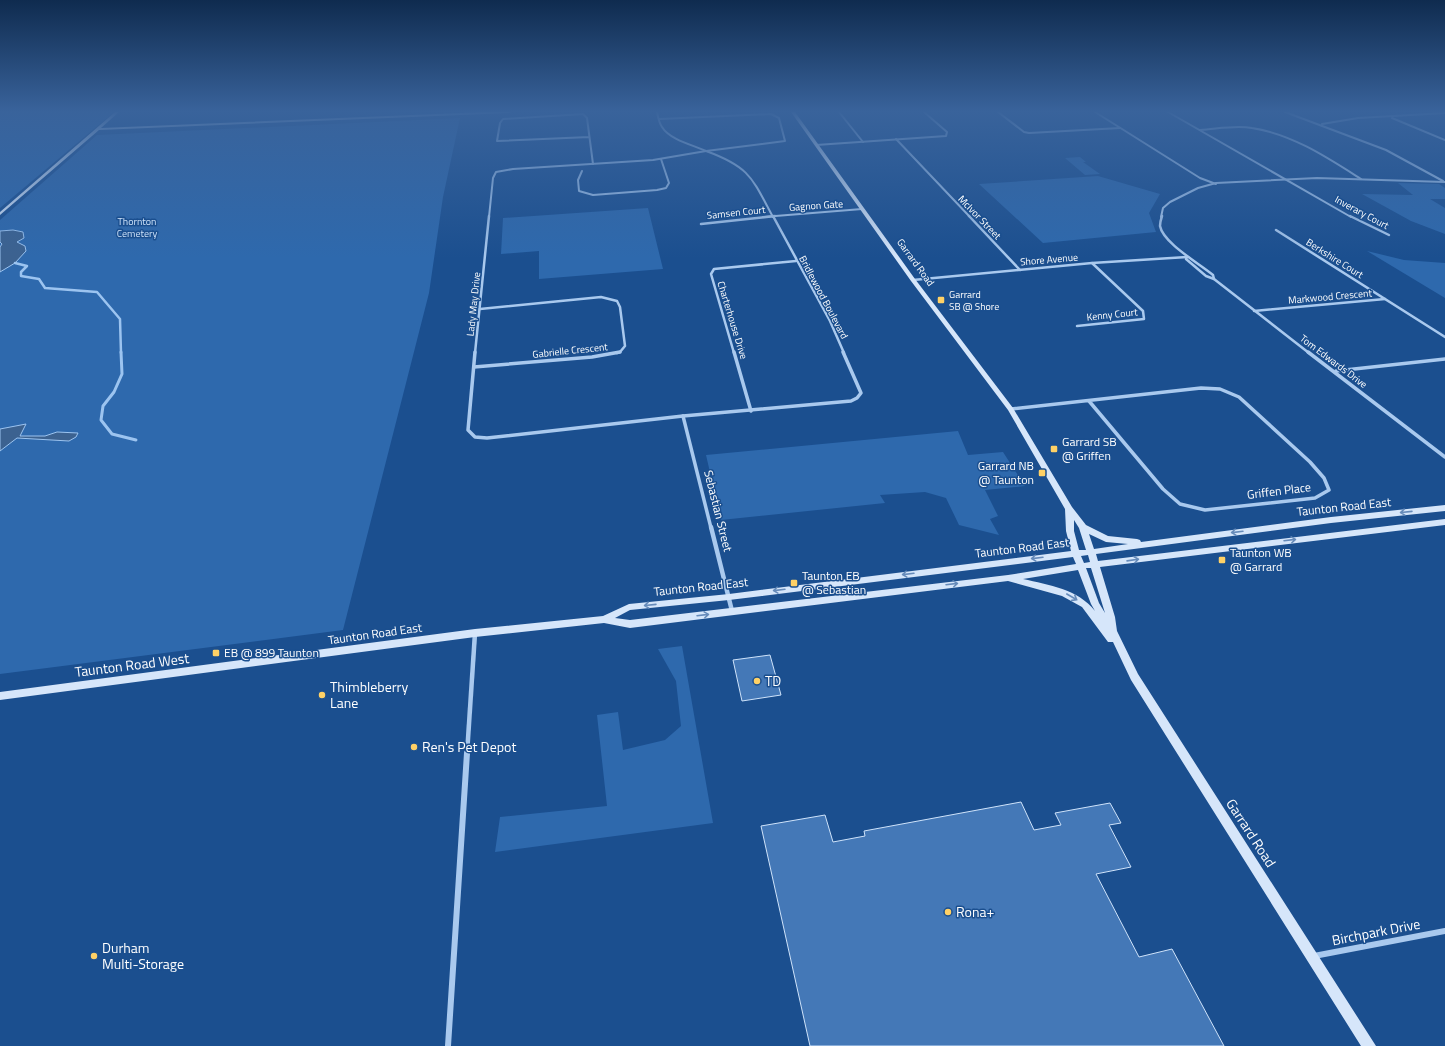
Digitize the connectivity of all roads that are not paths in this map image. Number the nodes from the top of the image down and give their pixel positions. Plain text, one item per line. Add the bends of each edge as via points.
1 (61, 161) edge
2 (593, 161) edge
3 (629, 161) edge
4 (662, 161) edge
5 (729, 161) edge
6 (827, 161) edge
7 (916, 161) edge
8 (1173, 161) edge
9 (1253, 161) edge
10 (1333, 161) edge
11 (1410, 161) edge
12 (593, 164) junction
13 (582, 171) dead end
14 (1362, 179) junction
15 (1286, 180) junction
16 (1445, 182) edge
17 (1215, 184) junction
18 (862, 209) junction
19 (0, 214) edge
20 (772, 216) junction
21 (701, 224) dead end
22 (1276, 230) dead end
23 (1389, 235) dead end
24 (1187, 257) junction
25 (796, 261) junction
26 (1092, 264) junction
27 (1020, 270) junction
28 (913, 280) junction
29 (1385, 299) junction
30 (480, 308) junction
31 (1254, 311) junction
32 (1078, 326) dead end
33 (1445, 337) edge
34 (1445, 359) edge
35 (474, 367) junction
36 (1336, 371) junction
37 (1089, 401) junction
38 (1011, 409) junction
39 (751, 411) junction
40 (683, 416) junction
41 (1445, 457) edge
42 (1445, 508) edge
43 (1069, 509) junction
44 (1445, 522) edge
45 (1083, 527) junction
46 (1148, 543) junction
47 (1090, 552) junction
48 (1076, 553) junction
49 (1095, 565) junction
50 (1081, 566) junction
51 (1008, 578) junction
52 (729, 597) junction
53 (732, 611) junction
54 (604, 619) junction
55 (475, 633) junction
56 (1114, 633) junction
57 (1122, 653) junction
58 (268, 661) joint
59 (0, 696) edge
60 (1445, 931) edge
61 (1311, 957) junction
62 (448, 1046) edge
63 (1368, 1046) edge

1 - 19 main road
2 - 12 street
3 - 12 street, Lady May Drive
4 - 13 street via 669,183 666,188 657,190 593,195 584,193 579,191 578,180
5 - 20 street, Bridlewood Boulevard via 747,172
6 - 18 main road, Garrard Road
7 - 27 street, McIvor Street
8 - 17 street
9 - 15 street, Inverary Court
10 - 14 street
11 - 16 street
12 - 30 street, Lady May Drive via 496,172 492,178
14 - 15 street, Tom Edwards Drive
14 - 16 street, Tom Edwards Drive
15 - 17 street, Tom Edwards Drive
15 - 23 street, Inverary Court via 1351,217
17 - 24 street, Tom Edwards Drive via 1198,188 1163,208 1160,225 1164,235
18 - 20 street, Gagnon Gate
18 - 28 main road, Garrard Road
20 - 21 street, Samsen Court
20 - 25 street, Bridlewood Boulevard
22 - 29 street, Berkshire Court
24 - 26 street, Shore Avenue
24 - 31 street, Tom Edwards Drive via 1186,259 1206,276 1214,278
25 - 39 street, Charterhouse Drive via 722,267 714,269 711,274
25 - 39 street, Bridlewood Boulevard via 830,321 861,393 858,398 851,401
26 - 27 street, Shore Avenue
26 - 32 street, Kenny Court via 1143,311 1144,319
27 - 28 street, Shore Avenue
28 - 38 main road, Garrard Road
29 - 31 street, Markwood Crescent
29 - 33 street, Markwood Crescent
30 - 35 street, Lady May Drive
30 - 35 street, Gabrielle Crescent via 612,298 620,307 625,346 620,352 592,358
31 - 36 street, Tom Edwards Drive
34 - 36 street
35 - 40 street, Lady May Drive via 468,430 475,437 487,438
36 - 41 street, Tom Edwards Drive
37 - 37 street, Griffen Place via 1163,489 1180,504 1205,510 1315,498 1329,490 1324,478 1310,462 1239,397 1220,388
37 - 38 street, Griffen Place
38 - 43 main road, Garrard Road
39 - 40 street, Bridlewood Boulevard
40 - 52 street, Sebastian Street
42 -> 46 main road, Taunton Road East
43 - 45 main road, Garrard Road
43 - 48 main road, Garrard Road via 1070,531
49 -> 44 main road, Taunton Road East
45 - 46 main road via 1106,539
45 - 47 main road, Garrard Road
46 - 47 main road, Taunton Road East
47 - 48 main road, Taunton Road East
47 - 49 main road, Garrard Road
48 - 50 main road, Garrard Road
48 -> 52 main road, Taunton Road East
49 - 50 main road, Taunton Road East
49 - 56 main road, Garrard Road via 1112,617
50 - 51 main road, Taunton Road East
50 - 56 main road, Garrard Road via 1094,604
53 -> 51 main road, Taunton Road East
51 -> 57 main road via 1065,593 1085,605
52 - 53 street, Sebastian Street
52 -> 54 main road, Taunton Road East via 629,607
54 -> 53 main road, Taunton Road East via 630,624
54 - 55 main road, Taunton Road East
55 - 58 main road, Taunton Road East
55 - 62 street
56 - 57 main road, Garrard Road
57 - 61 main road, Garrard Road via 1159,719
58 - 59 main road, Taunton Road West
60 - 61 street, Birchpark Drive
61 - 63 main road, Garrard Road

